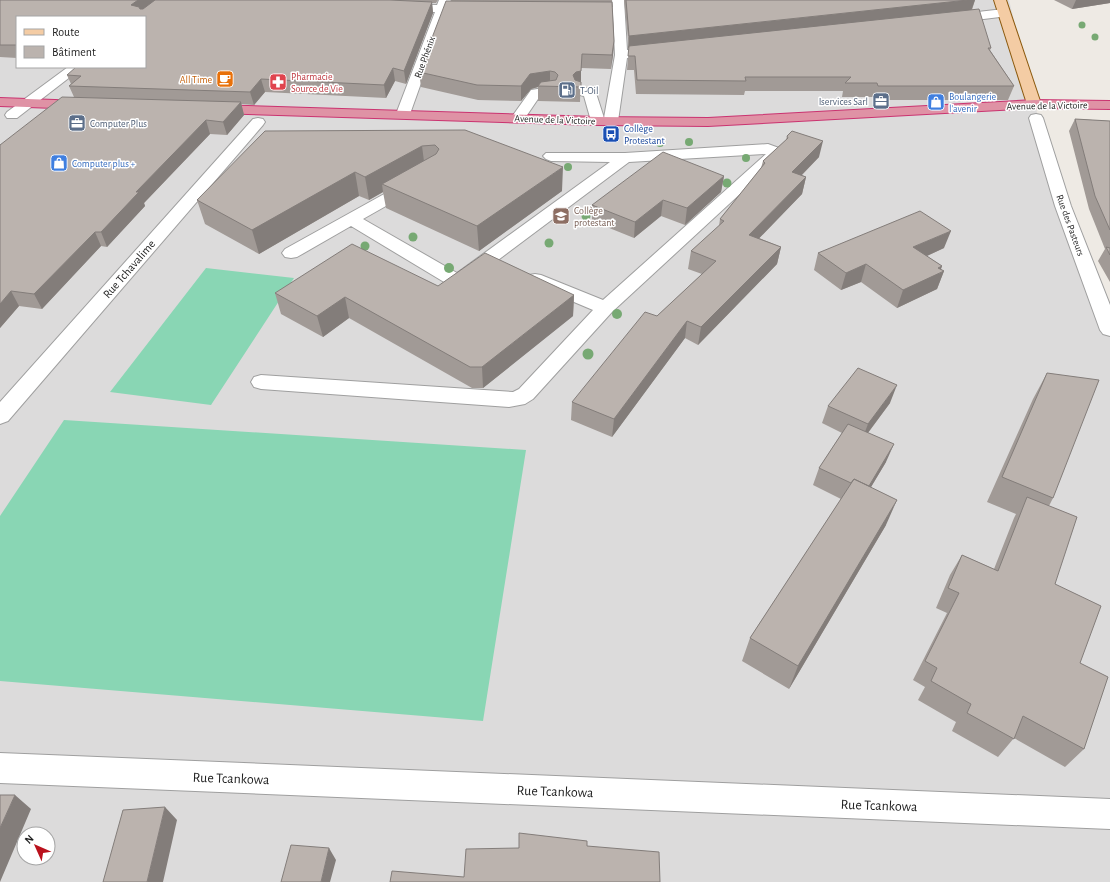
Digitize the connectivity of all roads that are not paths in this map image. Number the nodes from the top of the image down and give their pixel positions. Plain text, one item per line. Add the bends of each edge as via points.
1 (1000, 0) edge
2 (443, 5) edge
3 (618, 6) edge
4 (394, 8) edge
5 (487, 10) edge
6 (572, 11) edge
7 (1004, 13) junction
8 (941, 20) edge
9 (668, 50) edge
10 (621, 55) junction
11 (75, 68) edge
12 (550, 91) edge
13 (581, 91) edge
14 (0, 102) edge
15 (28, 103) junction
16 (63, 104) junction
17 (1110, 105) edge
18 (6, 114) edge
19 (403, 114) junction
20 (1030, 114) junction
21 (48, 116) junction
22 (518, 118) junction
23 (1110, 118) edge
24 (989, 120) dead end
25 (604, 121) junction
26 (258, 122) junction
27 (728, 134) junction
28 (729, 152) junction
29 (551, 156) dead end
30 (625, 158) junction
31 (425, 177) edge
32 (351, 219) junction
33 (291, 253) dead end
34 (489, 260) junction
35 (605, 308) junction
36 (1110, 330) edge
37 (261, 382) dead end
38 (0, 416) edge
39 (0, 768) edge
40 (1110, 814) edge

1 - 7 main road
2 - 4 street
2 - 5 street
2 - 19 street, Rue Phénix
3 - 6 street
3 - 10 street
7 - 8 street
7 - 20 main road
9 - 10 street
10 - 25 street
11 - 15 street
12 - 22 street via 536,93
13 - 25 street via 590,93
14 - 15 highway
15 - 16 highway
15 - 18 street
16 - 21 street
16 - 21 highway via 91,111
17 - 20 highway, Avenue de la Victoire
18 - 21 highway
19 - 22 highway, Avenue de la Victoire
19 - 26 highway, Avenue de la Victoire via 200,114
20 - 23 highway, Avenue de la Victoire
20 - 25 highway, Avenue de la Victoire via 708,122
20 - 36 street, Rue des Pasteurs
22 - 25 highway, Avenue de la Victoire
24 - 27 highway, Avenue de la Victoire
26 - 27 highway, Avenue de la Victoire
26 - 38 street, Rue Tchavalime
27 - 28 street
28 - 30 street
28 - 35 street via 768,149 776,154
29 - 30 street
30 - 34 street
31 - 32 street
32 - 33 street
32 - 34 street via 450,278 464,277
34 - 35 street
35 - 37 street via 526,394 518,399
39 - 40 street, Rue Tcankowa

